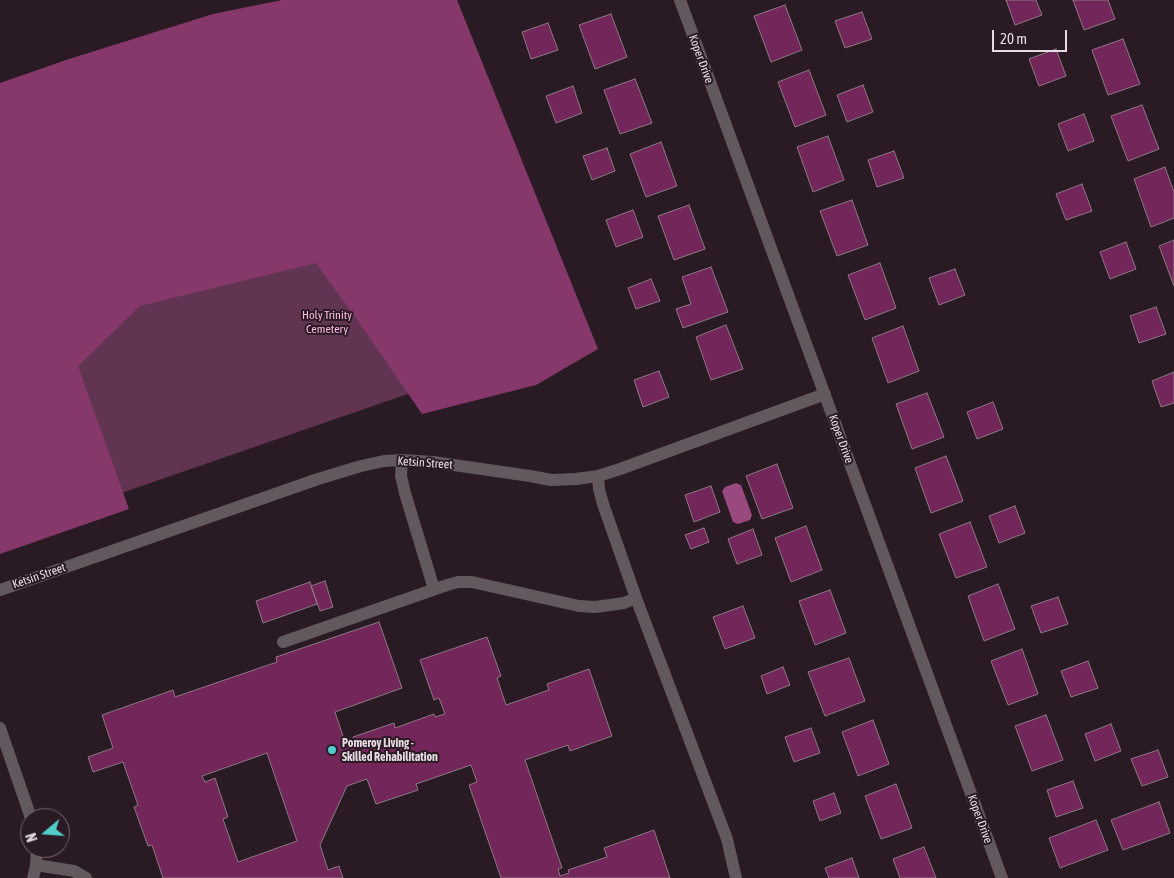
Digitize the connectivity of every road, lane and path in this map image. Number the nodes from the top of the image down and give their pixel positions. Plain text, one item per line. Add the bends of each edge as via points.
1 (680, 0) edge
2 (825, 394) junction
3 (402, 460) junction
4 (598, 476) junction
5 (434, 589) junction
6 (0, 590) edge
7 (636, 598) junction
8 (283, 642) dead end
9 (0, 728) edge
10 (28, 808) edge
11 (36, 858) edge
12 (36, 865) junction
13 (33, 878) edge
14 (86, 878) edge
15 (736, 878) edge
16 (1002, 878) edge

1 - 2 street, Koper Drive
2 - 4 street, Ketsin Street
2 - 16 street, Koper Drive
3 - 4 street, Ketsin Street via 551,480
3 - 5 street via 405,493
3 - 6 street, Ketsin Street via 384,461 318,478
4 - 7 street via 603,504
5 - 7 street via 458,582 472,582 595,607
5 - 8 street
7 - 15 street via 726,839
9 - 10 street
11 - 12 street
12 - 13 street
12 - 14 street via 74,871

